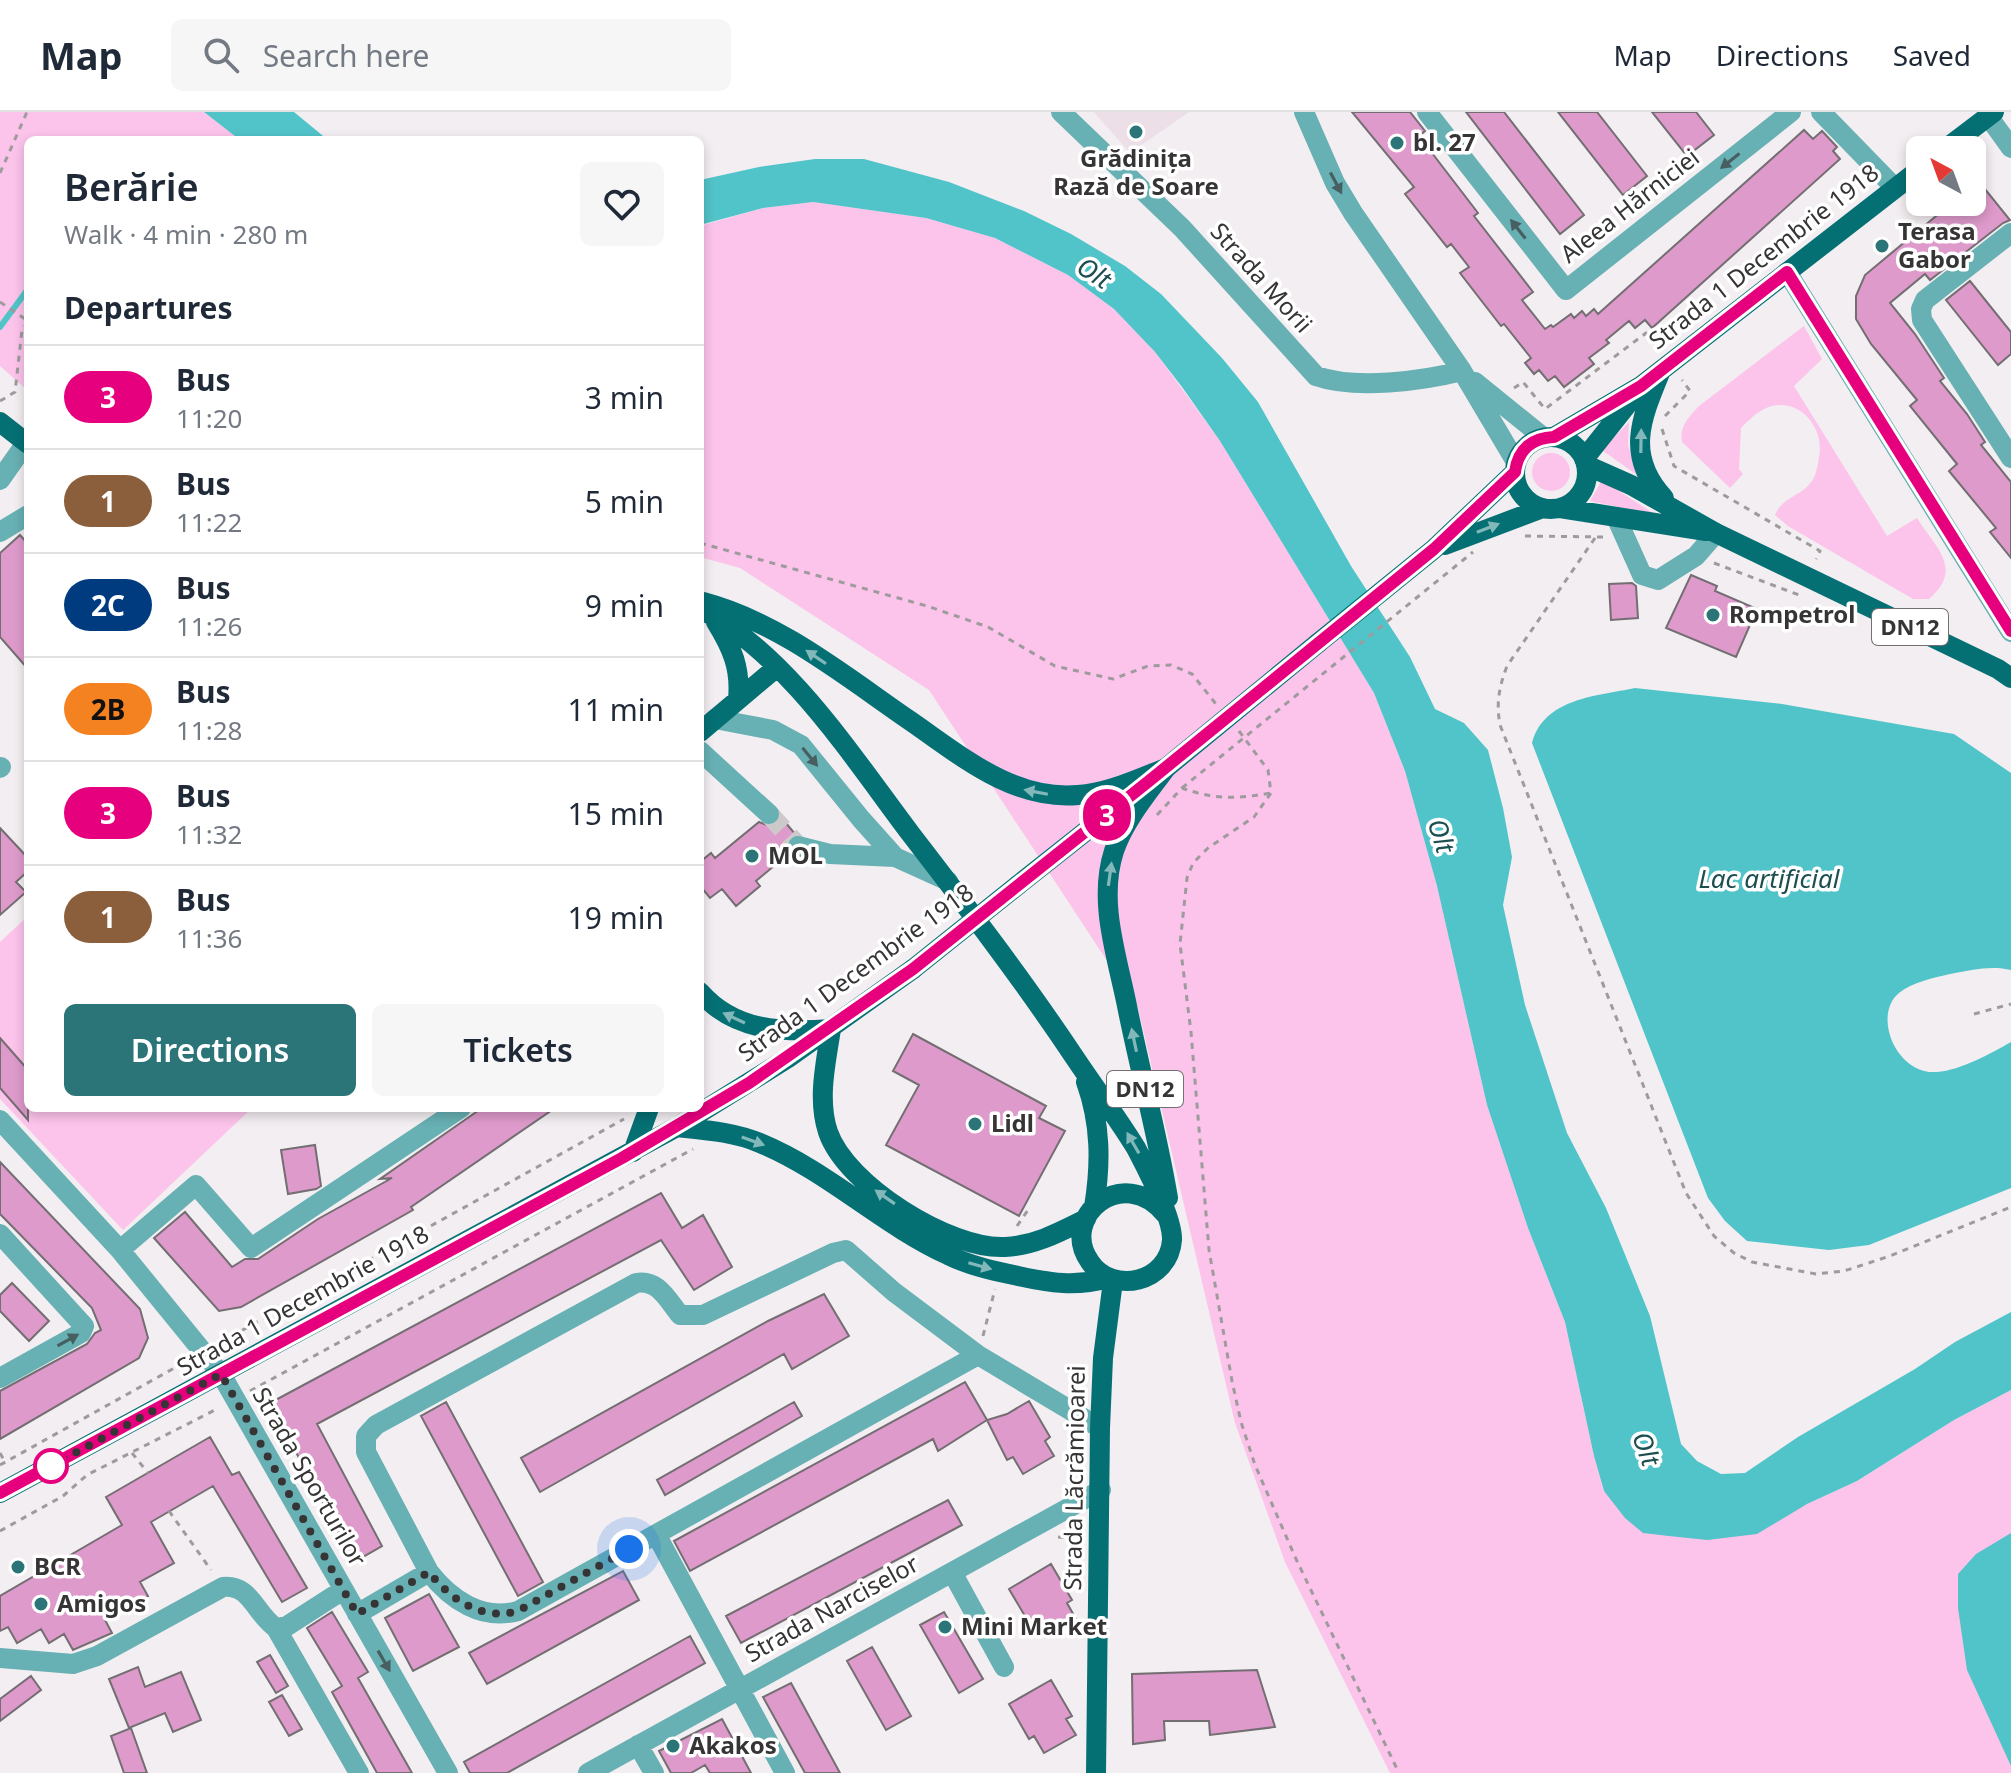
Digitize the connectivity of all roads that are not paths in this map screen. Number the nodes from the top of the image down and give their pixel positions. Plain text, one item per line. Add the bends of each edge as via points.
1 (1061, 112) edge
2 (1304, 112) edge
3 (1427, 112) edge
4 (1791, 112) edge
5 (1821, 112) edge
6 (1991, 114) edge
7 (1962, 136) edge
8 (2011, 148) edge
9 (1906, 180) edge
10 (1895, 188) junction
11 (2011, 233) edge
12 (1787, 272) junction
13 (1666, 366) junction
14 (1462, 371) junction
15 (1641, 386) junction
16 (2, 424) edge
17 (1549, 437) junction
18 (24, 442) edge
19 (24, 448) edge
20 (2011, 458) edge
21 (1585, 462) junction
22 (1516, 467) junction
23 (0, 480) edge
24 (1672, 507) junction
25 (1551, 508) junction
26 (24, 517) edge
27 (1621, 526) junction
28 (0, 532) edge
29 (1716, 533) junction
30 (1434, 549) junction
31 (704, 608) edge
32 (2011, 632) edge
33 (777, 667) junction
34 (2011, 678) edge
35 (738, 699) junction
36 (708, 725) edge
37 (704, 755) edge
38 (1166, 768) junction
39 (769, 814) tunnel mouth
40 (798, 846) tunnel mouth
41 (895, 857) junction
42 (948, 881) junction
43 (704, 996) edge
44 (831, 1029) junction
45 (1074, 1057) junction
46 (704, 1110) edge
47 (455, 1112) edge
48 (641, 1112) edge
49 (702, 1112) edge
50 (0, 1120) edge
51 (677, 1127) junction
52 (633, 1152) junction
53 (1090, 1213) junction
54 (1168, 1220) junction
55 (0, 1234) edge
56 (120, 1250) junction
57 (1111, 1279) junction
58 (978, 1355) junction
59 (221, 1374) junction
60 (0, 1378) edge
61 (1100, 1428) junction
62 (1101, 1490) junction
63 (0, 1493) edge
64 (656, 1534) junction
65 (429, 1572) junction
66 (952, 1572) junction
67 (343, 1590) junction
68 (357, 1614) junction
69 (276, 1628) junction
70 (0, 1658) edge
71 (1004, 1667) dead end
72 (740, 1690) junction
73 (638, 1745) junction
74 (359, 1773) edge
75 (448, 1773) edge
76 (588, 1773) edge
77 (654, 1773) edge
78 (785, 1773) edge
79 (1096, 1773) edge

1 - 14 street, Strada Morii via 1182,228 1316,376 1347,383
2 -> 14 street via 1353,213
4 -> 3 street, Aleea Hărniciei via 1566,290
5 - 10 street
6 - 7 main road
6 - 8 street
9 - 10 main road, Strada 1 Decembrie 1918
10 - 12 main road, Strada 1 Decembrie 1918
11 - 20 street via 1925,300 1921,309 1922,320
12 - 13 main road, Strada 1 Decembrie 1918
12 - 32 street
13 - 15 main road, Strada 1 Decembrie 1918
24 -> 13 main road, DN12 via 1642,467 1639,440 1644,412
14 - 17 street
14 - 22 street
15 - 17 main road, Strada 1 Decembrie 1918
15 - 21 main road, Strada 1 Decembrie 1918
16 - 18 main road
17 - 21 main road, DN12 via 1572,443
17 - 22 main road via 1527,446
19 - 23 street
21 - 24 main road, DN12
21 - 25 main road via 1587,476 1578,496
22 - 25 main road via 1522,495
22 - 30 main road, Strada 1 Decembrie 1918
24 - 29 main road, DN12
25 - 27 main road, DN12
30 -> 25 main road, Strada 1 Decembrie 1918
26 - 28 street
27 - 29 main road, DN12
27 - 29 street via 1642,575 1658,580 1696,556
29 - 34 main road, DN12
30 - 38 main road, Strada 1 Decembrie 1918, bridge
31 - 33 main road, DN12
31 - 35 main road via 738,664
38 -> 31 main road via 1078,795 1022,789 973,764 778,632 731,610
33 - 35 main road
33 - 42 main road, DN12
35 - 36 main road
36 -> 41 street via 773,730 801,745
37 - 39 street
38 - 44 main road, Strada 1 Decembrie 1918, bridge
54 -> 38 main road, DN12 via 1163,1165 1107,901 1114,851
40 - 41 street via 830,854
41 - 42 street
42 - 45 main road, DN12
44 -> 43 main road via 756,1027 716,1009
44 - 46 main road, Strada 1 Decembrie 1918
53 -> 44 main road via 1038,1241 991,1247 951,1236 875,1190 837,1152 825,1123 823,1085
45 - 53 main road, DN12 via 1099,1139
54 -> 45 main road, DN12 via 1136,1148
47 - 56 street via 251,1248 196,1185
48 - 52 main road
49 - 51 main road, Strada 1 Decembrie 1918
50 - 56 street, Strada Sporturilor
51 - 52 main road, Strada 1 Decembrie 1918
51 -> 57 main road via 760,1142 964,1262 1070,1285
52 - 59 main road, Strada 1 Decembrie 1918
53 - 54 main road via 1117,1194 1131,1192 1156,1203
53 - 57 main road via 1083,1247 1097,1271
54 - 57 main road via 1172,1240 1162,1265 1140,1280
60 -> 55 street via 81,1333 84,1326
56 - 59 street, Strada Sporturilor
57 - 61 main road, Strada Lăcrămioarei
58 - 61 street
58 - 64 street
58 - 65 street via 846,1250 703,1315 680,1315 656,1285 636,1283 376,1425 366,1436 366,1452
59 - 63 main road, Strada 1 Decembrie 1918
59 - 67 street, Strada Sporturilor
61 - 62 main road, Strada Lăcrămioarei
62 - 66 street, Strada Narciselor
62 - 79 main road, Strada Lăcrămioarei
64 - 65 street via 504,1615 472,1609
64 - 72 street
65 - 68 street
66 - 71 street
66 - 72 street, Strada Narciselor
67 - 68 street, Strada Sporturilor
67 - 69 street
68 -> 75 street, Strada Sporturilor
69 - 70 street via 246,1593 223,1587 73,1664
69 - 74 street
72 - 73 street, Strada Narciselor
72 - 78 street
73 - 76 street, Strada Narciselor
73 - 77 street

